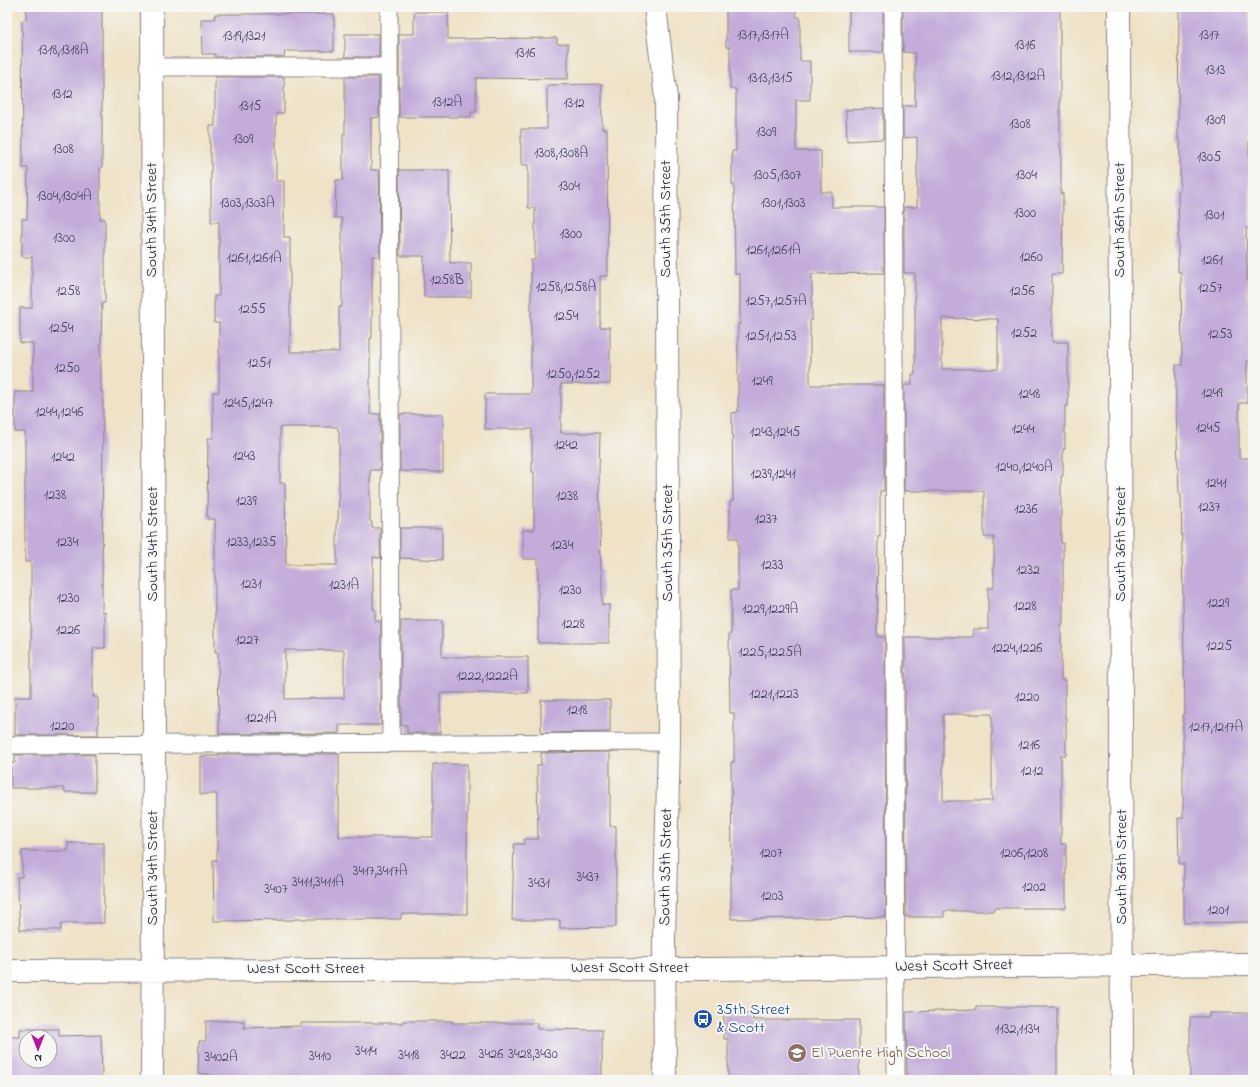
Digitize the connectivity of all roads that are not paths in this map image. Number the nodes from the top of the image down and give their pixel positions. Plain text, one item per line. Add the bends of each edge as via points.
1 (152, 7) edge
2 (389, 7) edge
3 (655, 7) edge
4 (893, 7) edge
5 (1119, 7) edge
6 (152, 67) junction
7 (389, 67) junction
8 (669, 742) junction
9 (391, 743) junction
10 (154, 744) junction
11 (7, 745) edge
12 (1123, 964) junction
13 (1253, 964) edge
14 (896, 966) junction
15 (664, 968) junction
16 (7, 970) edge
17 (153, 970) junction
18 (152, 1080) edge
19 (665, 1080) edge
20 (896, 1080) edge
21 (1122, 1080) edge

1 - 6 street, South 34th Street
2 - 7 lane
3 - 8 street, South 35th Street via 666,98
4 - 14 lane
5 - 12 street, South 36th Street
6 - 7 lane
6 - 10 street, South 34th Street
7 - 9 lane
8 - 9 lane
8 - 15 street, South 35th Street
9 - 10 lane
10 - 11 lane
10 - 17 street, South 34th Street
12 - 13 street, West Scott Street
12 - 14 street, West Scott Street
12 - 21 street, South 36th Street
14 - 15 street, West Scott Street
14 - 20 lane
15 - 17 street, West Scott Street
15 - 19 street, South 35th Street
16 - 17 street, West Scott Street
17 - 18 street, South 34th Street

